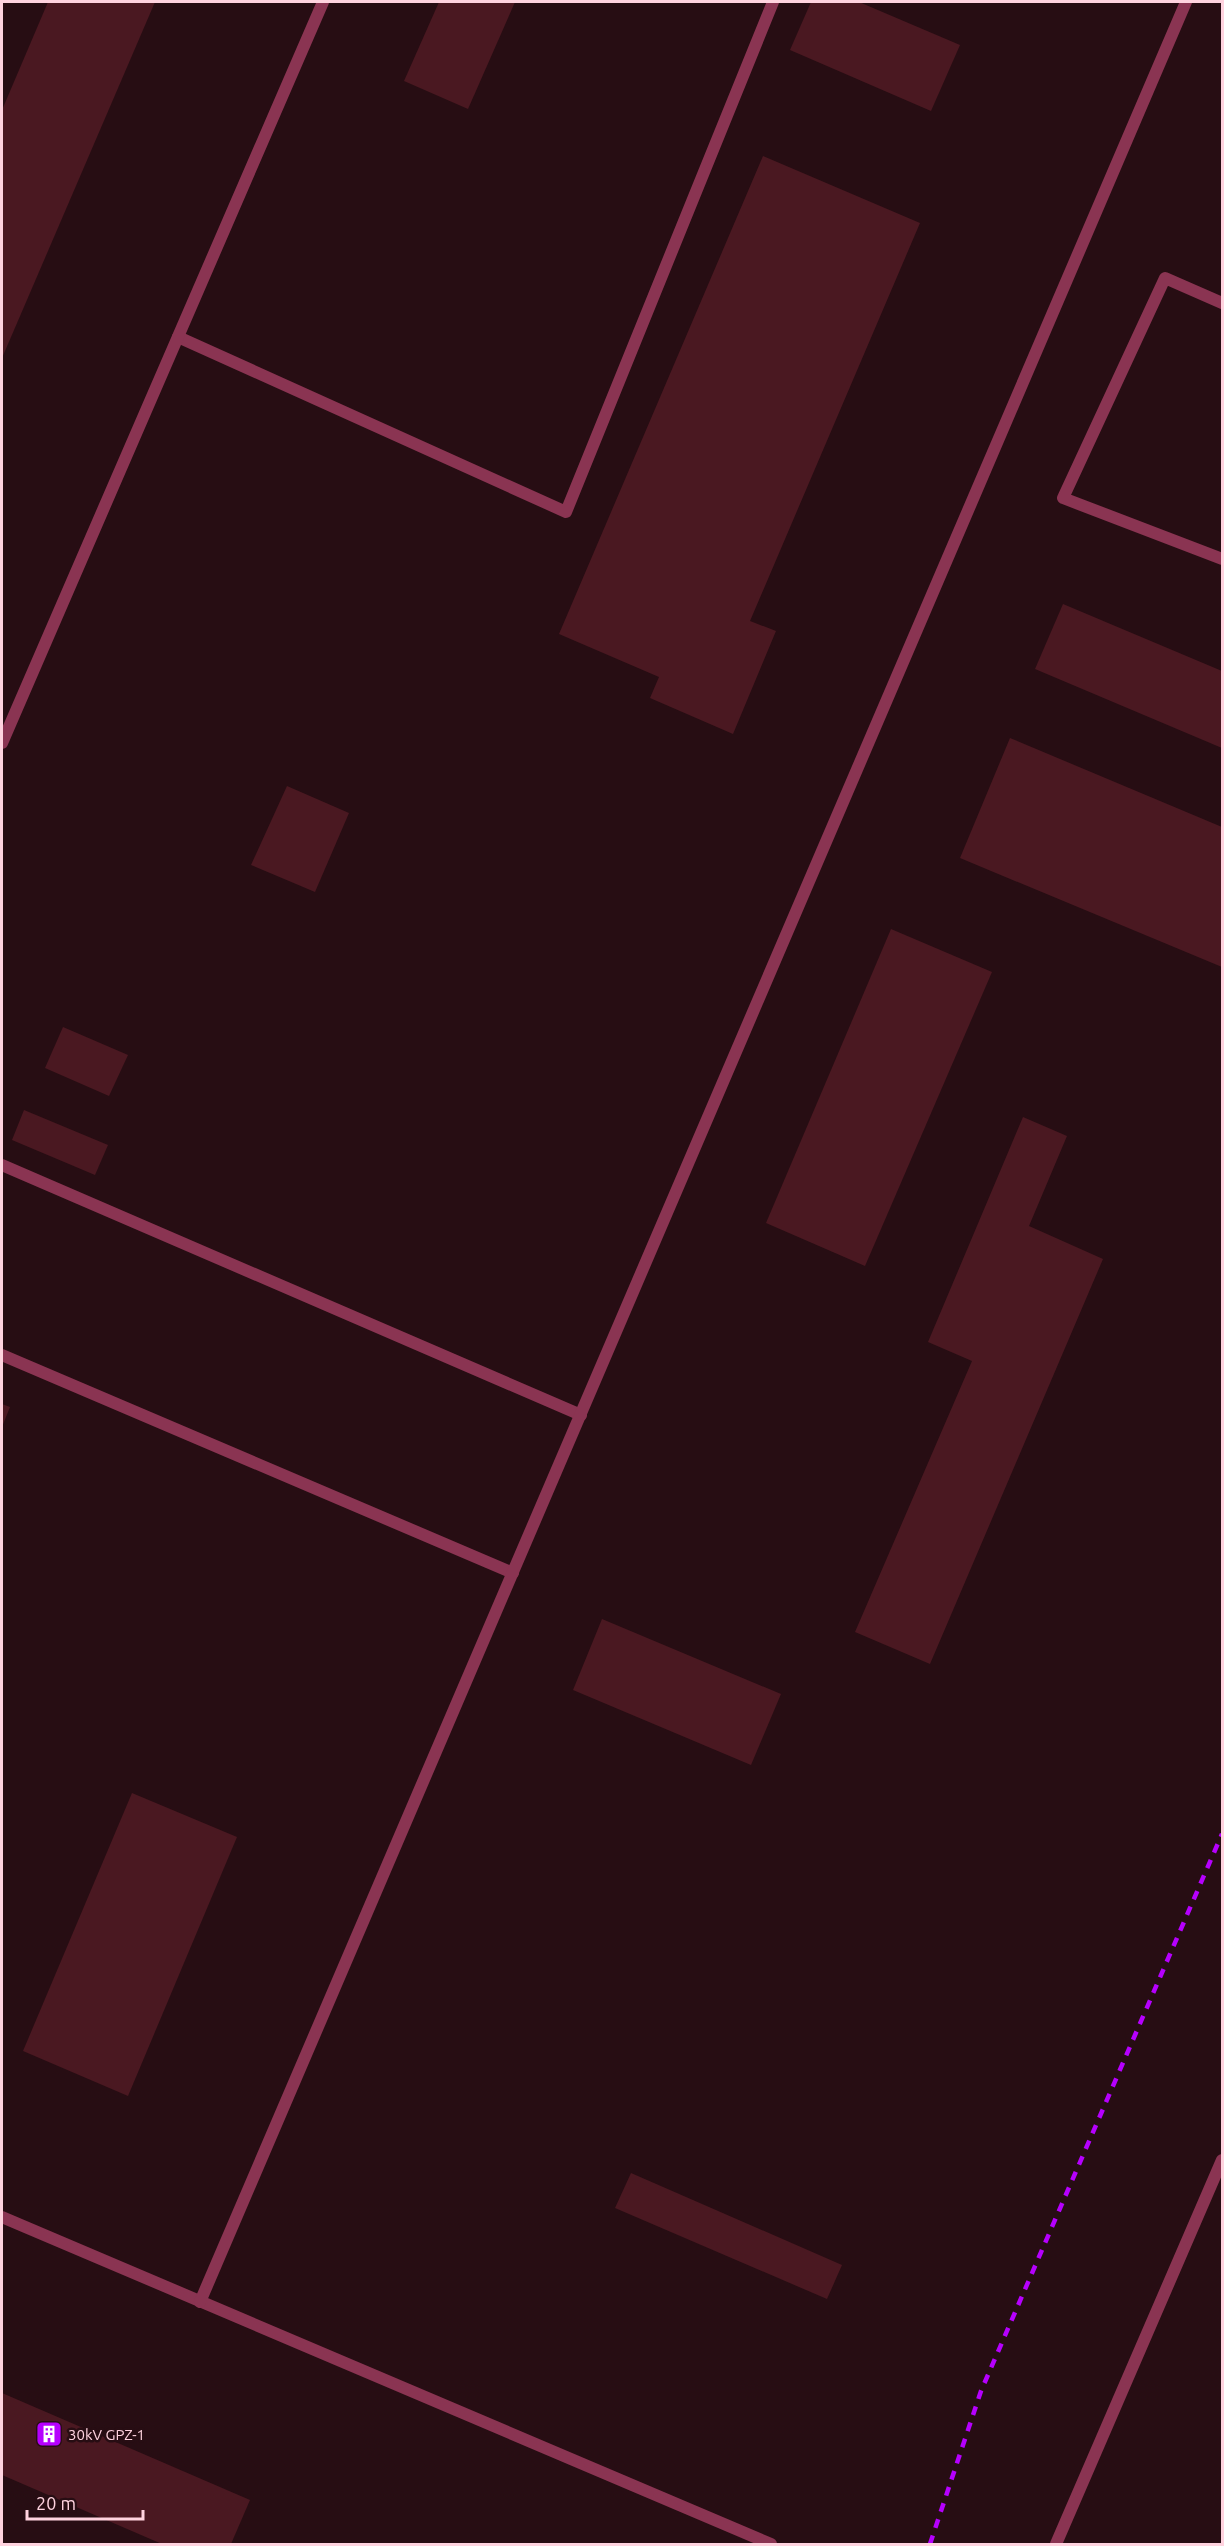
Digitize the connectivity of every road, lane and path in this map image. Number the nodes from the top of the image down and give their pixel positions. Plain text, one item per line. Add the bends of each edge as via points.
1 (323, 2) edge
2 (773, 2) edge
3 (1186, 2) edge
4 (1222, 303) edge
5 (178, 337) junction
6 (1222, 559) edge
7 (2, 743) edge
8 (2, 1165) edge
9 (2, 1355) edge
10 (580, 1415) junction
11 (513, 1573) junction
12 (1222, 2160) edge
13 (2, 2217) edge
14 (200, 2302) junction
15 (771, 2544) edge
16 (1056, 2544) edge

1 - 5 lane
2 - 5 lane via 566,512
3 - 10 lane
4 - 6 lane via 1166,278 1063,498
5 - 7 lane
8 - 10 lane
9 - 11 lane
10 - 11 lane
11 - 14 lane
12 - 16 lane
13 - 14 lane
14 - 15 lane

